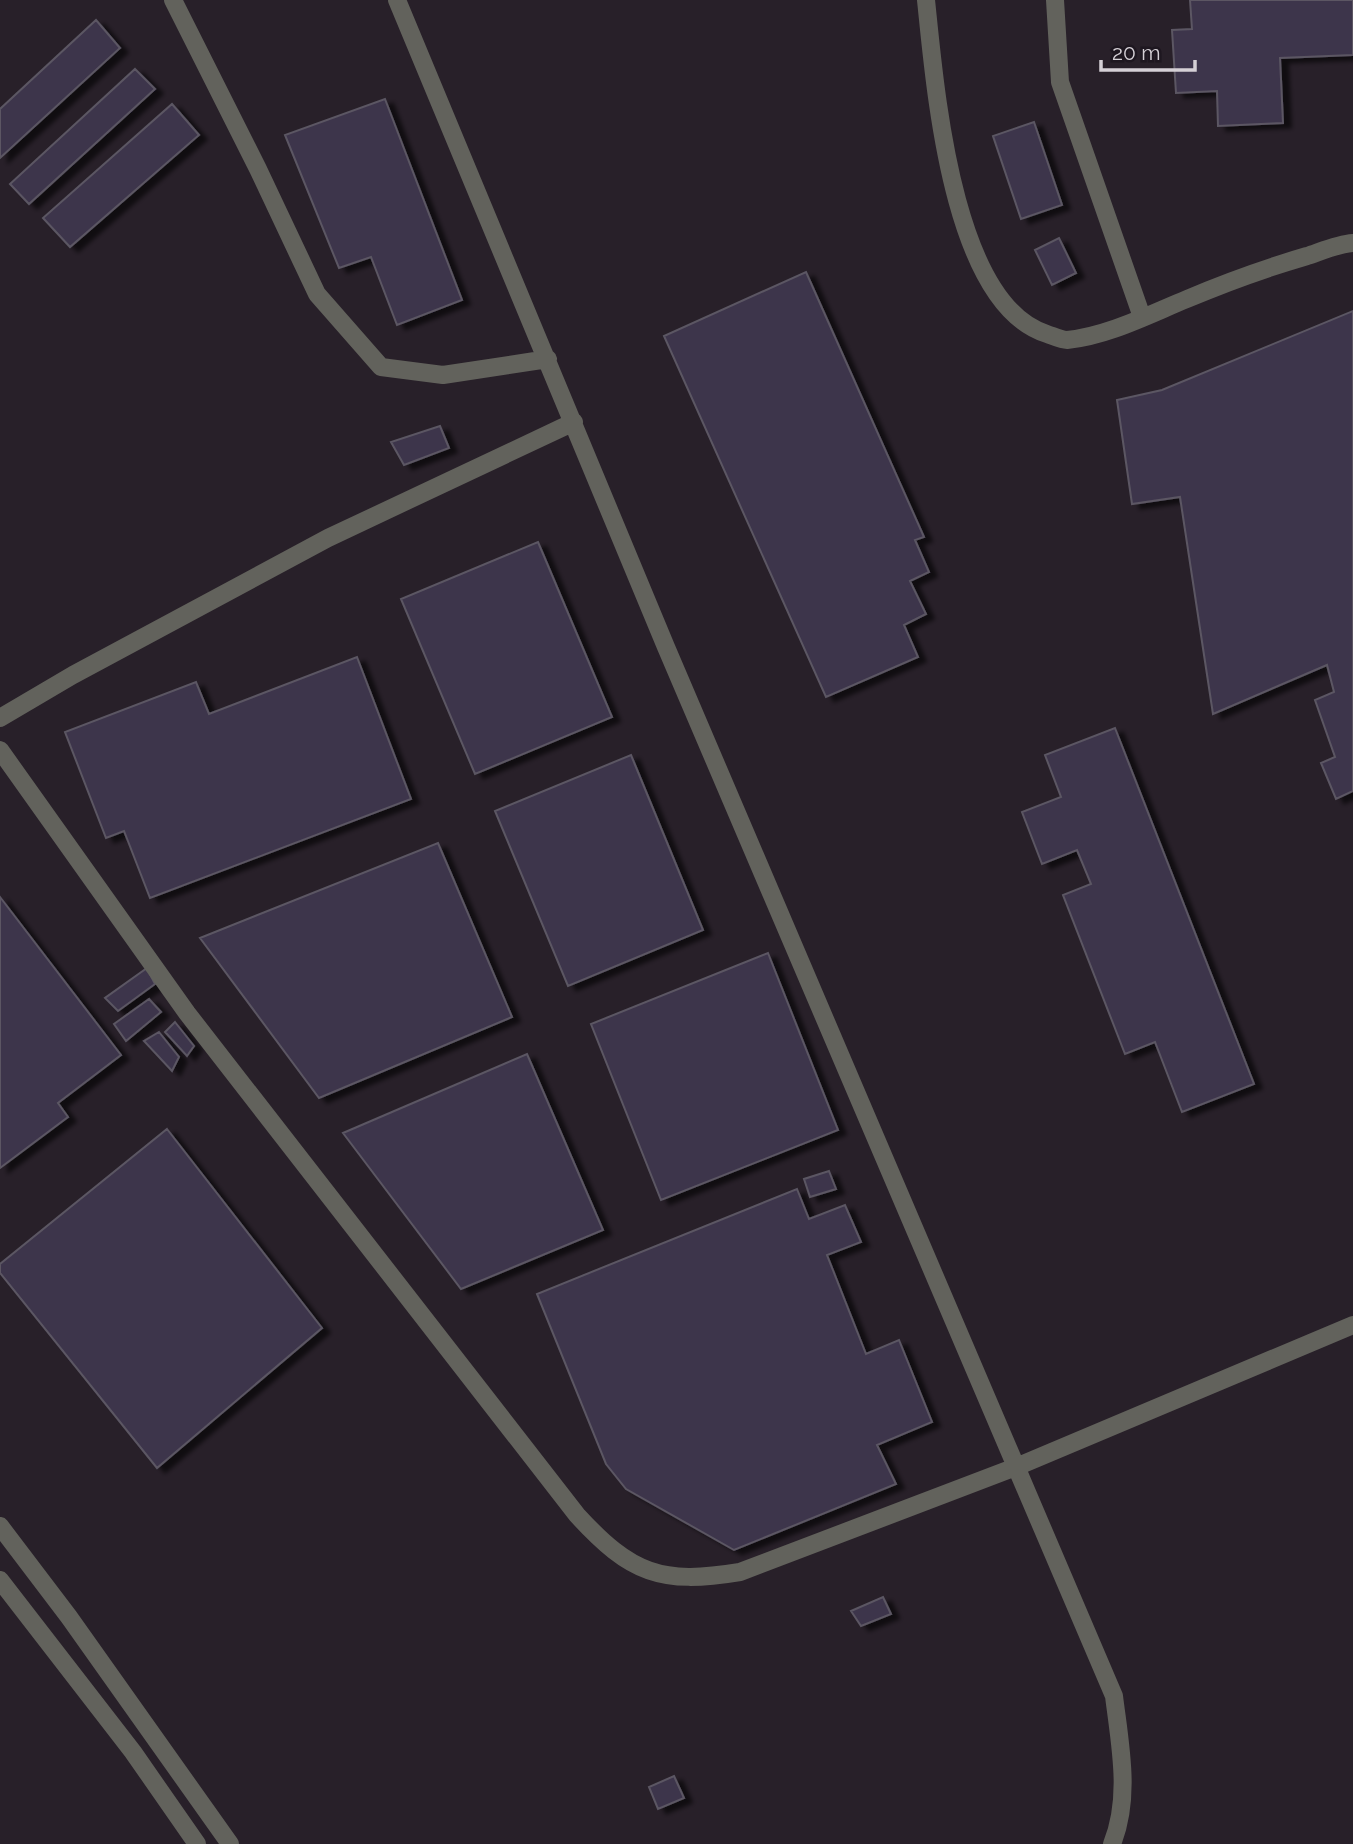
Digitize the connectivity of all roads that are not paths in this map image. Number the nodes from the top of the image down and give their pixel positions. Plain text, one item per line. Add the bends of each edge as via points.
1 (173, 0) edge
2 (397, 0) edge
3 (926, 0) edge
4 (1055, 0) edge
5 (1353, 243) edge
6 (1142, 317) junction
7 (548, 359) junction
8 (574, 422) junction
9 (0, 718) edge
10 (0, 750) edge
11 (1353, 1325) edge
12 (1016, 1467) junction
13 (0, 1526) edge
14 (0, 1580) edge
15 (1119, 1840) edge
16 (197, 1844) edge
17 (230, 1844) edge

1 - 7 street via 317,294 381,367 443,375
2 - 7 street
3 - 6 street via 947,161 981,267 1006,307 1034,330 1065,340
4 - 6 street via 1060,82
5 - 6 street via 1251,273
7 - 8 street
8 - 9 street via 328,538
8 - 12 street
10 - 12 street via 187,1013 577,1515 635,1566 671,1577 740,1572
11 - 12 street
12 - 15 street via 1114,1696 1123,1770
13 - 17 street
14 - 16 street via 134,1752

